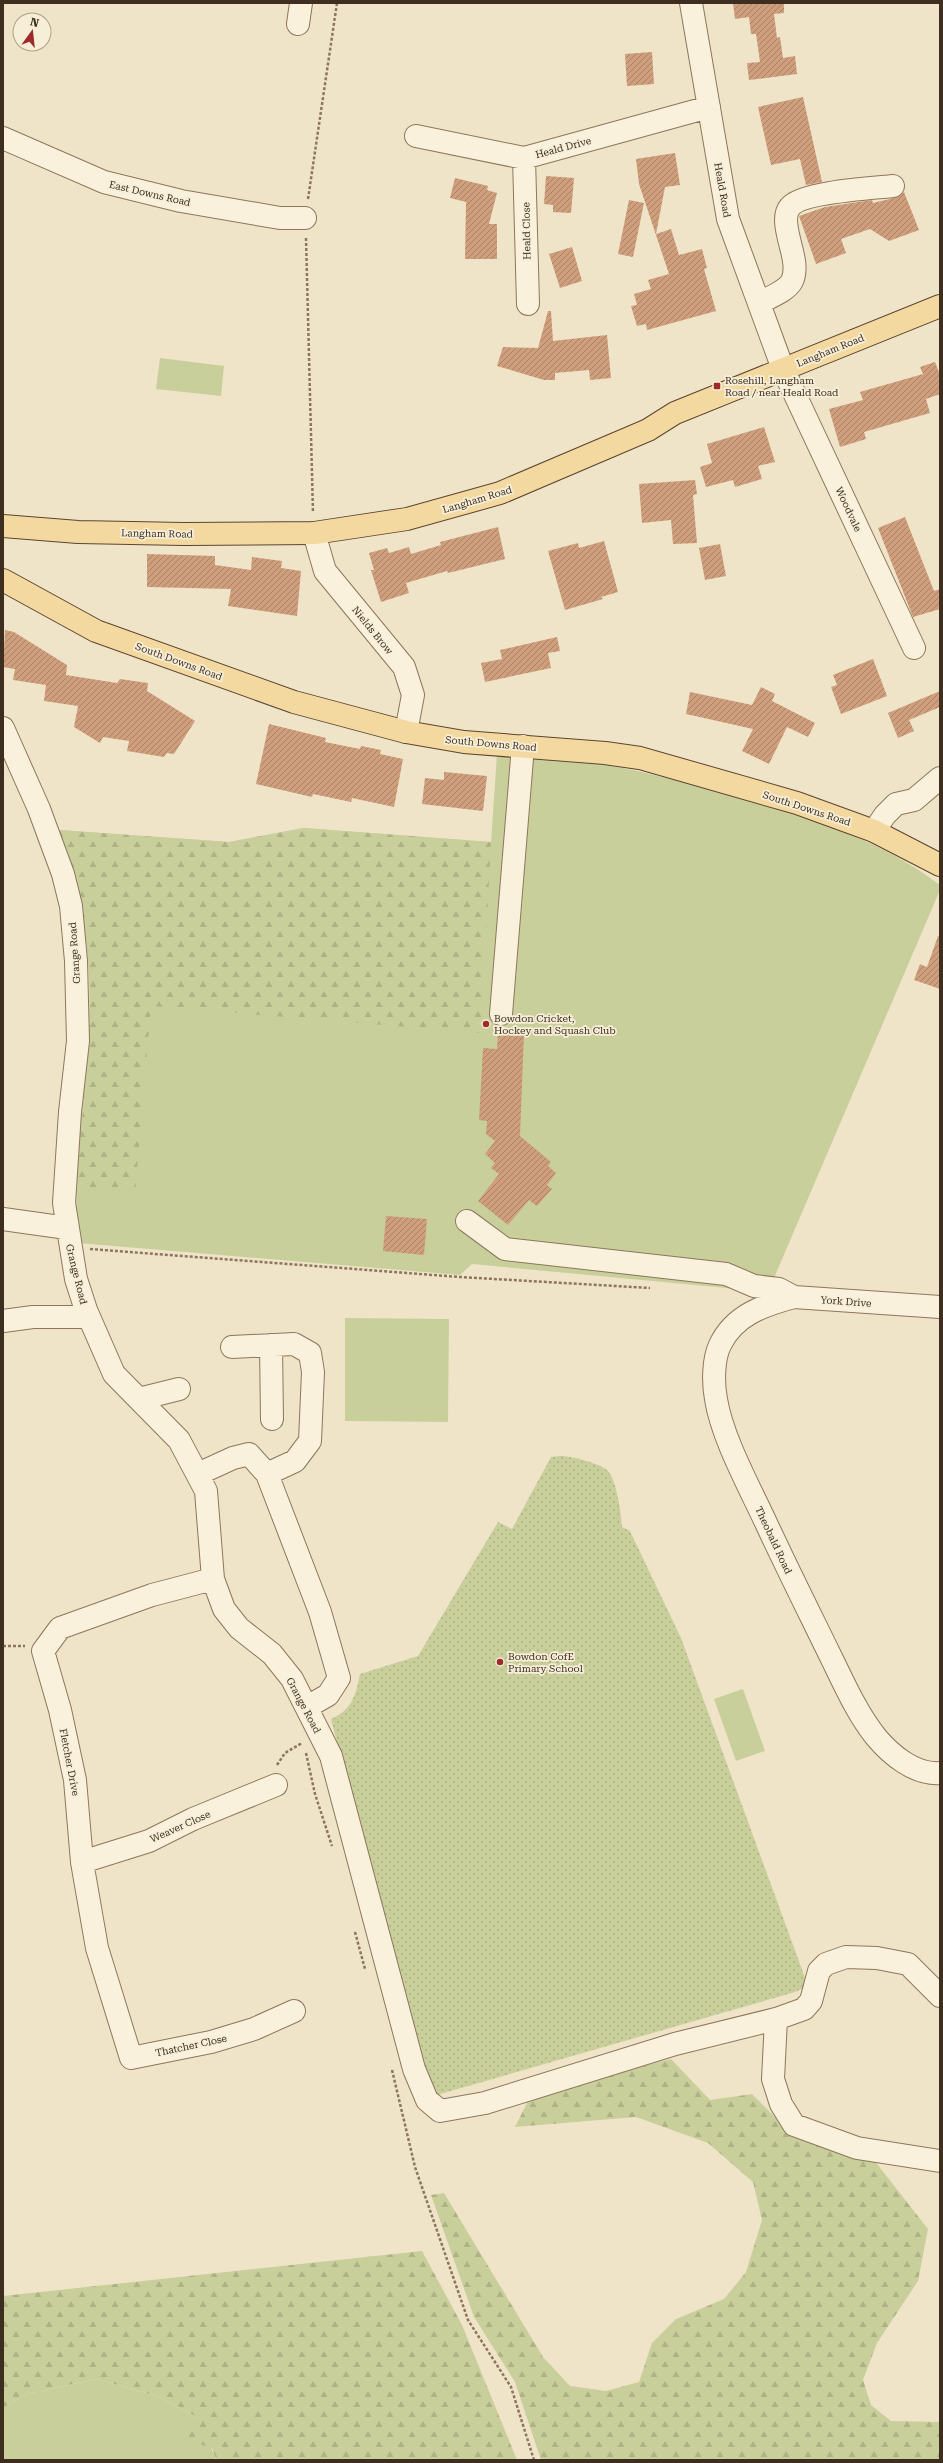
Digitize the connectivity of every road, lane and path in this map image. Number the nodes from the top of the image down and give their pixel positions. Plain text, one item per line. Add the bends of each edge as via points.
1 (301, 3) edge
2 (337, 3) edge
3 (691, 3) edge
4 (298, 24) dead end
5 (709, 107) junction
6 (416, 136) dead end
7 (3, 138) edge
8 (524, 158) junction
9 (893, 186) dead end
10 (305, 218) junction
11 (759, 303) junction
12 (528, 304) dead end
13 (940, 306) edge
14 (783, 369) junction
15 (3, 526) edge
16 (314, 534) junction
17 (3, 580) edge
18 (914, 648) dead end
19 (3, 728) edge
20 (406, 732) junction
21 (523, 746) junction
22 (940, 778) edge
23 (874, 831) junction
24 (940, 865) edge
25 (501, 1014) dead end
26 (3, 1219) edge
27 (467, 1221) dead end
28 (68, 1238) junction
29 (651, 1288) dead end
30 (794, 1297) junction
31 (940, 1307) edge
32 (89, 1317) junction
33 (3, 1322) edge
34 (271, 1345) junction
35 (232, 1347) dead end
36 (179, 1389) dead end
37 (139, 1399) junction
38 (272, 1419) dead end
39 (198, 1474) junction
40 (267, 1474) junction
41 (213, 1580) junction
42 (307, 1707) junction
43 (306, 1740) dead end
44 (940, 1773) edge
45 (276, 1786) joint
46 (82, 1862) junction
47 (940, 1996) edge
48 (294, 2011) dead end
49 (776, 2019) junction
50 (131, 2058) joint
51 (391, 2068) dead end
52 (940, 2161) edge
53 (534, 2460) edge

1 - 4 street
2 - 10 path
3 - 5 street, Heald Road
5 - 8 street, Heald Drive
5 - 11 street, Heald Road via 728,219
6 - 8 street, Heald Drive
7 - 10 street, East Downs Road via 104,182 181,201 280,218
8 - 12 street, Heald Close
9 - 11 street via 849,190 802,199 793,204 787,213 787,228 794,263 792,282
10 - 16 path
11 - 14 street, Heald Road
13 - 14 main road, Langham Road
14 - 16 main road, Langham Road via 675,413 648,430 500,493 407,519
14 - 18 street, Woodvale
15 - 16 main road, Langham Road via 78,532
16 - 20 street, Nields Brow via 325,571 404,667 413,695
17 - 20 main road, South Downs Road via 96,631 294,702
19 - 28 street, Grange Road via 39,809 63,874 71,906 76,961 78,1041 64,1180
20 - 21 main road, South Downs Road via 464,742
21 - 23 main road, South Downs Road via 640,758 797,803
21 - 25 street
22 - 23 street via 914,800 896,804
23 - 24 main road, South Downs Road
26 - 28 street
27 - 30 street, York Drive via 505,1249 726,1274 754,1286 779,1289
28 - 29 path via 460,1277
28 - 32 street, Grange Road via 76,1279
30 - 31 street, York Drive
30 - 44 street, Theobald Road via 759,1308 739,1320 719,1346 715,1374 716,1399 725,1432 849,1694 876,1737 912,1768 934,1774
32 - 33 street via 33,1317
32 - 37 street, Grange Road via 114,1374
34 - 35 street
34 - 38 street
34 - 40 street via 294,1344 310,1353 313,1372 310,1440 295,1461
36 - 37 street
37 - 39 street, Grange Road via 179,1440
39 - 40 street via 232,1458 249,1454
39 - 41 street, Grange Road via 206,1491
40 - 42 street via 320,1612 338,1678 328,1695
41 - 42 street, Grange Road via 224,1609 239,1628 272,1654 292,1679
41 - 46 street, Fletcher Drive via 152,1595 60,1628 43,1651 60,1710 75,1780
42 - 49 street, Grange Road via 331,1756 414,2069 427,2100 440,2111 485,2103 675,2044
43 - 45 path via 285,1753 277,1763
45 - 46 street, Weaver Close via 193,1819 149,1841
46 - 50 street, Fletcher Drive via 97,1948
47 - 49 street via 908,1964 877,1958 846,1957 826,1964 819,1971 812,2001 804,2009
48 - 50 street, Thatcher Close via 254,2029 211,2042
49 - 52 street via 773,2079 781,2104 794,2125 857,2148
51 - 53 path via 415,2167 468,2320 511,2387

